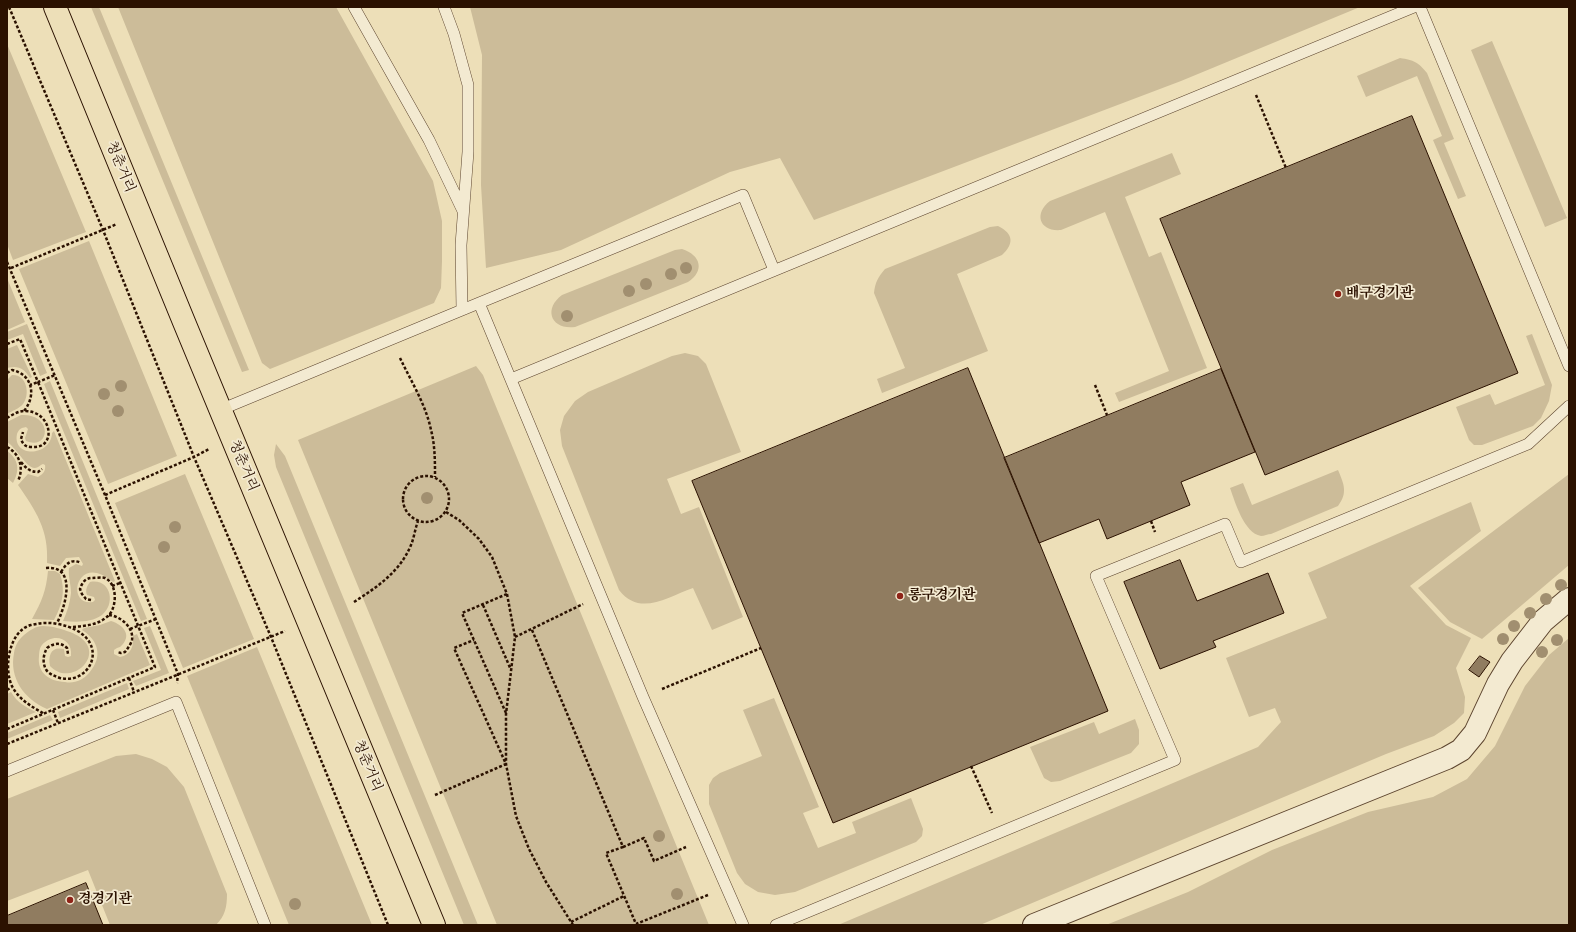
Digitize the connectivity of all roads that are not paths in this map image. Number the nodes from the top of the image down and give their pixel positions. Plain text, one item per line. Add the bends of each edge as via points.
1 (55, 7) edge
2 (354, 7) edge
3 (444, 7) edge
4 (1414, 7) edge
5 (1420, 7) edge
6 (463, 211) junction
7 (774, 270) junction
8 (479, 303) junction
9 (462, 310) junction
10 (1569, 366) edge
11 (511, 379) junction
12 (1569, 406) edge
13 (220, 410) junction
14 (1569, 599) edge
15 (7, 771) edge
16 (265, 925) edge
17 (434, 925) edge
18 (743, 925) edge
19 (776, 925) edge
20 (1034, 925) edge

1 - 13 main road, 청춘거리
2 - 6 lane via 430,140
3 - 6 lane via 468,85 468,152
4 - 7 lane
5 - 10 lane
6 - 9 lane
7 - 8 lane via 743,195
7 - 11 lane
8 - 9 lane
8 - 11 lane
9 - 13 lane
11 - 18 lane via 643,697
12 - 19 lane via 1528,444 1241,562 1225,524 1096,576 1174,760
13 - 17 main road, 청춘거리
14 - 20 street via 1544,621 1512,661 1475,733 1461,750 1447,758
15 - 16 lane via 176,702

